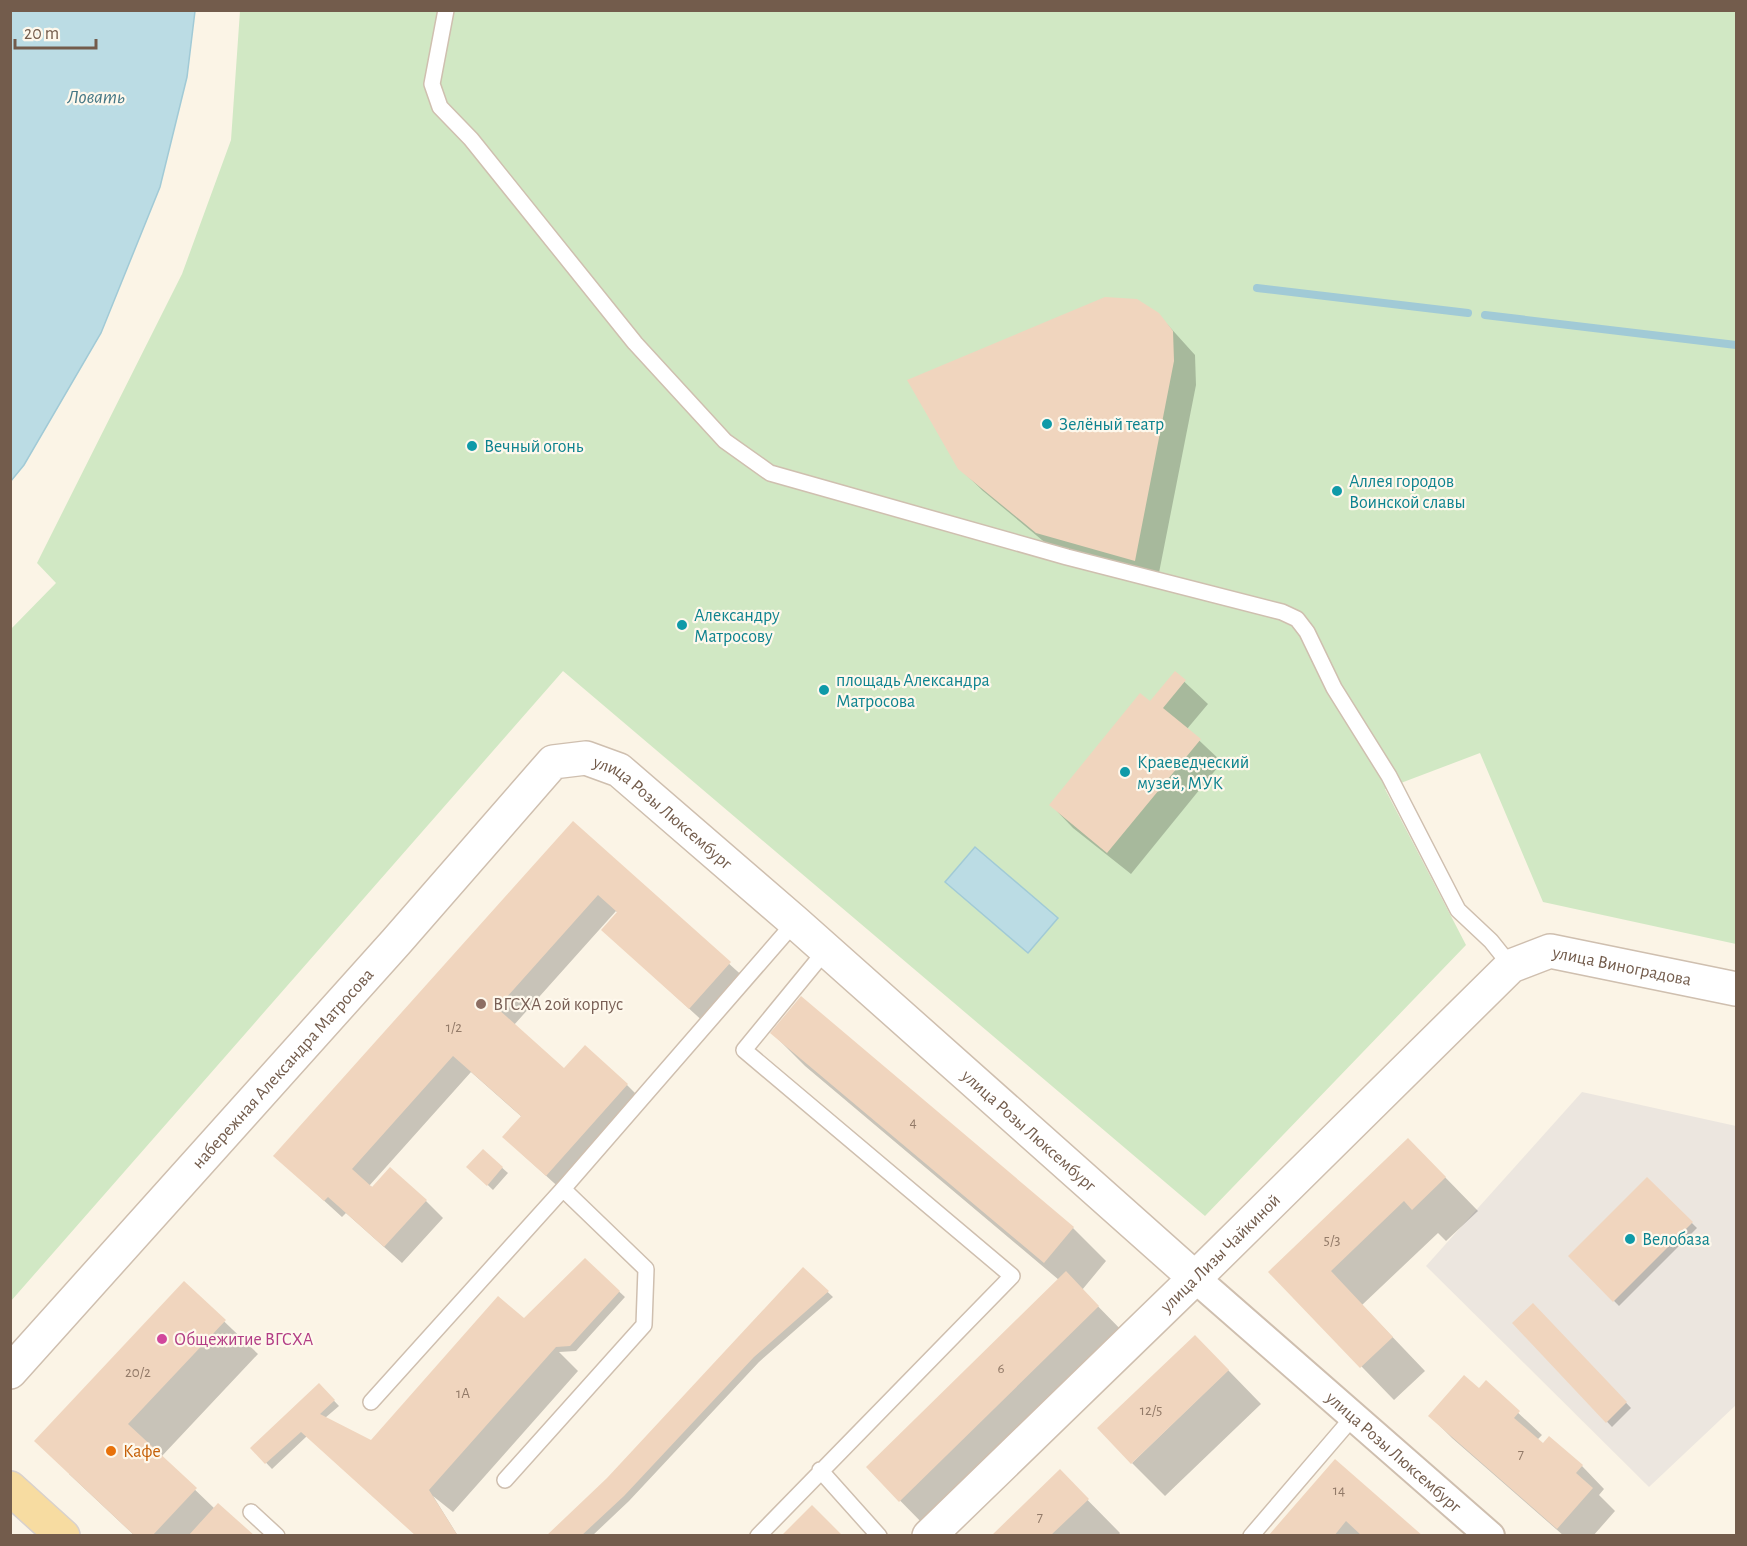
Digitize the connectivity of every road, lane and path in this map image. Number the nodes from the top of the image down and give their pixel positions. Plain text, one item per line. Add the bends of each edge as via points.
1 (446, 10) edge
2 (553, 762) joint
3 (795, 922) junction
4 (826, 950) junction
5 (1510, 966) junction
6 (1737, 989) edge
7 (563, 1189) junction
8 (1195, 1278) junction
9 (10, 1372) edge
10 (371, 1402) dead end
11 (1353, 1418) junction
12 (820, 1470) junction
13 (505, 1480) dead end
14 (10, 1488) edge
15 (251, 1512) dead end
16 (942, 1531) edge
17 (63, 1536) edge
18 (277, 1536) edge
19 (758, 1536) edge
20 (879, 1536) edge
21 (1251, 1536) edge
22 (1490, 1536) edge

1 - 5 lane via 432,84 440,107 471,139 634,343 725,441 771,473 1297,619 1389,776 1458,910 1491,941
2 - 3 street, улица Розы Люксембург via 586,758 619,770
2 - 9 street, набережная Александра Матросова
3 - 4 street, улица Розы Люксембург
3 - 7 lane
4 - 8 street, улица Розы Люксембург
4 - 12 lane via 744,1050 1012,1276
5 - 6 street, улица Виноградова via 1550,951
5 - 8 street, улица Лизы Чайкиной
7 - 10 lane
7 - 13 lane via 646,1269 644,1325
8 - 11 street, улица Розы Люксембург
8 - 16 street, улица Лизы Чайкиной
11 - 21 lane
11 - 22 street, улица Розы Люксембург
12 - 19 lane
12 - 20 lane
14 - 17 main road
15 - 18 lane

